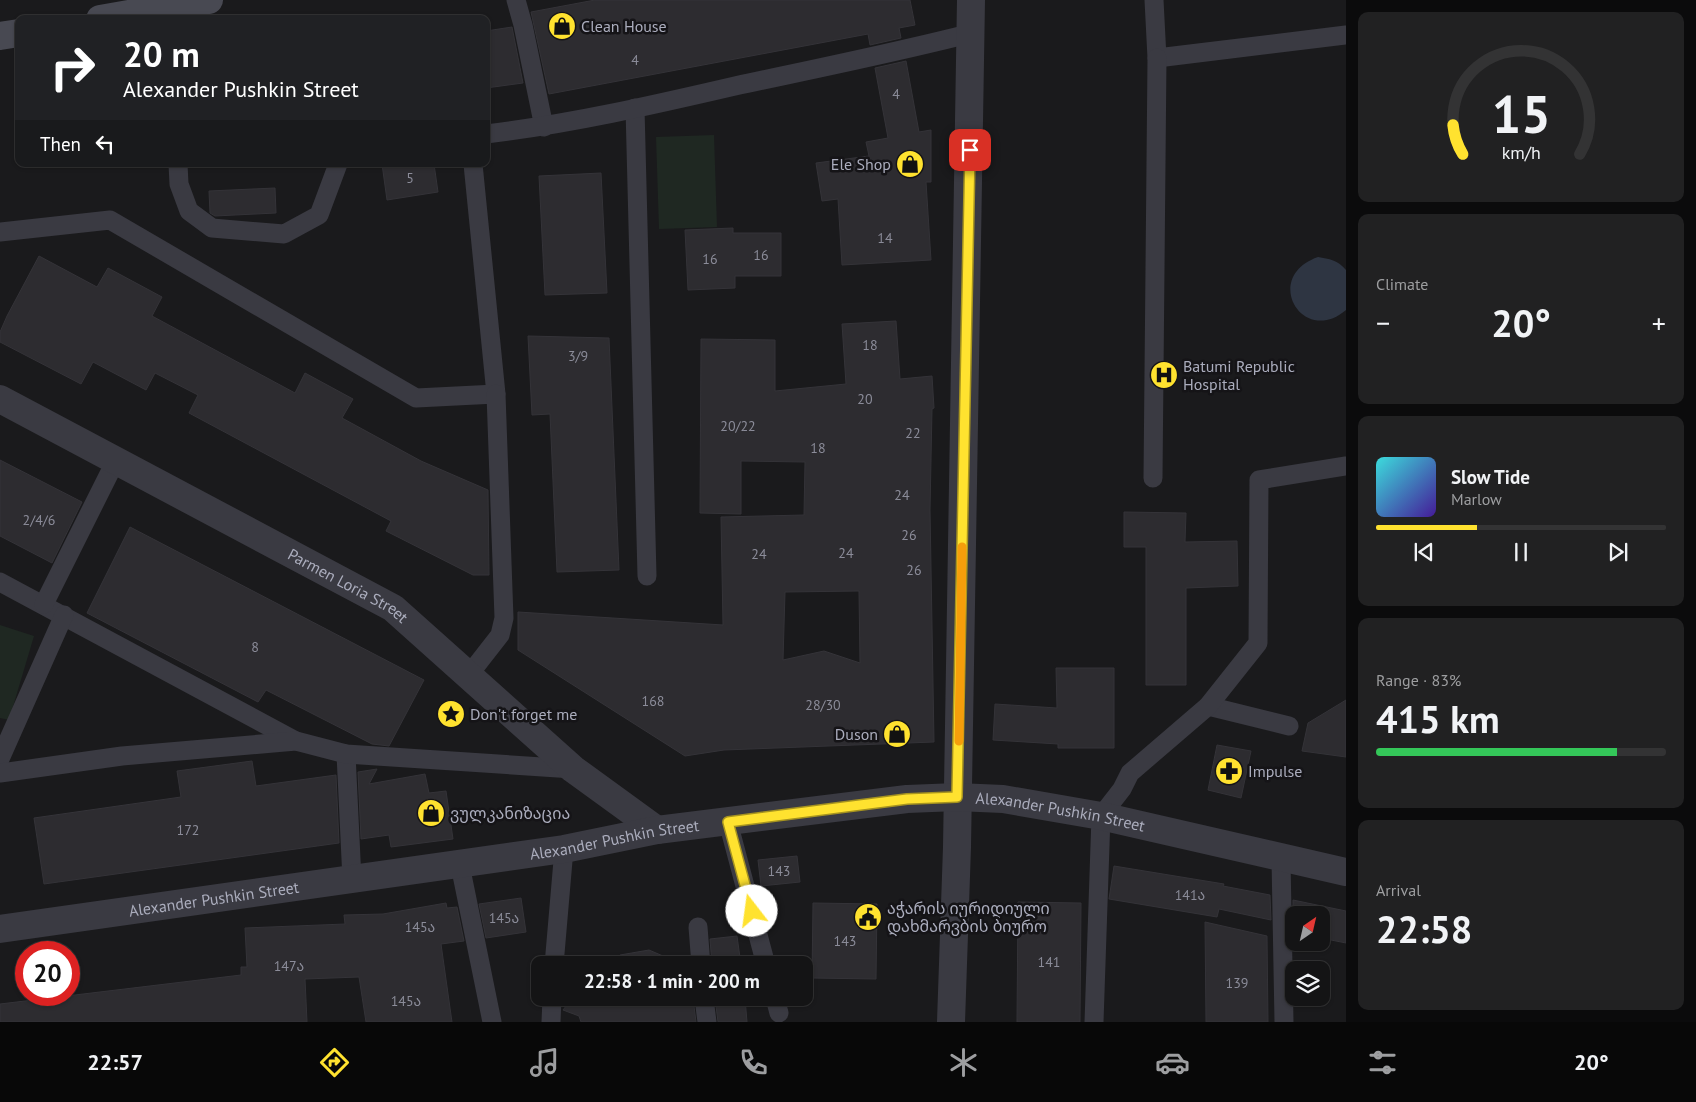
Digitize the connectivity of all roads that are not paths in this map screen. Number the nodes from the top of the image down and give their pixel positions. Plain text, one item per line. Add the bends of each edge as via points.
1 (209, 0) edge
2 (516, 0) edge
3 (971, 0) edge
4 (1154, 0) edge
5 (159, 14) edge
6 (972, 33) junction
7 (15, 34) edge
8 (1346, 35) edge
9 (0, 36) edge
10 (1158, 58) junction
11 (635, 108) junction
12 (544, 127) junction
13 (490, 134) edge
14 (178, 167) edge
15 (337, 167) edge
16 (473, 167) edge
17 (0, 232) edge
18 (496, 394) junction
19 (0, 399) edge
20 (115, 462) junction
21 (1346, 466) edge
22 (1153, 478) dead end
23 (647, 576) dead end
24 (0, 582) edge
25 (44, 604) junction
26 (64, 615) junction
27 (468, 676) junction
28 (1208, 706) junction
29 (1289, 726) dead end
30 (296, 741) junction
31 (346, 754) junction
32 (0, 760) edge
33 (573, 769) junction
34 (0, 773) edge
35 (957, 797) junction
36 (1101, 816) junction
37 (728, 822) junction
38 (657, 830) junction
39 (564, 850) junction
40 (1281, 859) junction
41 (460, 865) junction
42 (1346, 872) edge
43 (352, 880) junction
44 (698, 927) dead end
45 (0, 929) edge
46 (555, 956) edge
47 (700, 956) edge
48 (764, 956) edge
49 (552, 1006) edge
50 (705, 1006) edge
51 (492, 1022) edge
52 (551, 1022) edge
53 (707, 1022) edge
54 (951, 1022) edge
55 (1094, 1022) edge
56 (1284, 1022) edge

1 - 5 main road
2 - 12 lane
3 - 6 street
4 - 10 lane
6 - 11 lane
6 - 35 street
7 - 9 main road
8 - 10 lane
10 - 22 lane
11 - 12 lane
11 - 23 lane
12 - 13 lane
14 - 15 lane via 179,184 189,211 212,228 284,234 319,215
16 - 18 lane
17 - 18 lane via 110,220 416,398
18 - 27 lane via 504,618 500,635
19 - 20 street, Parmen Loria Street
20 - 25 lane
20 - 27 street, Parmen Loria Street via 392,608
21 - 28 lane via 1259,480 1258,643
24 - 25 lane
25 - 26 lane
26 - 30 lane
26 - 32 lane
27 - 33 street, Parmen Loria Street
28 - 29 lane
28 - 36 lane via 1130,773
30 - 31 lane
30 - 34 lane via 122,756
31 - 33 lane
31 - 43 lane
33 - 38 street, Parmen Loria Street
35 - 36 street, Alexander Pushkin Street via 1003,799
35 - 37 street, Alexander Pushkin Street via 907,799
35 - 54 street
36 - 40 street, Alexander Pushkin Street
36 - 55 lane
37 - 38 street, Alexander Pushkin Street
37 - 48 lane
38 - 39 street, Alexander Pushkin Street
39 - 41 street, Alexander Pushkin Street
39 - 46 lane
40 - 42 street, Alexander Pushkin Street
40 - 56 lane
41 - 43 street, Alexander Pushkin Street
41 - 51 lane
43 - 45 street, Alexander Pushkin Street
44 - 47 lane
49 - 52 lane
50 - 53 lane

